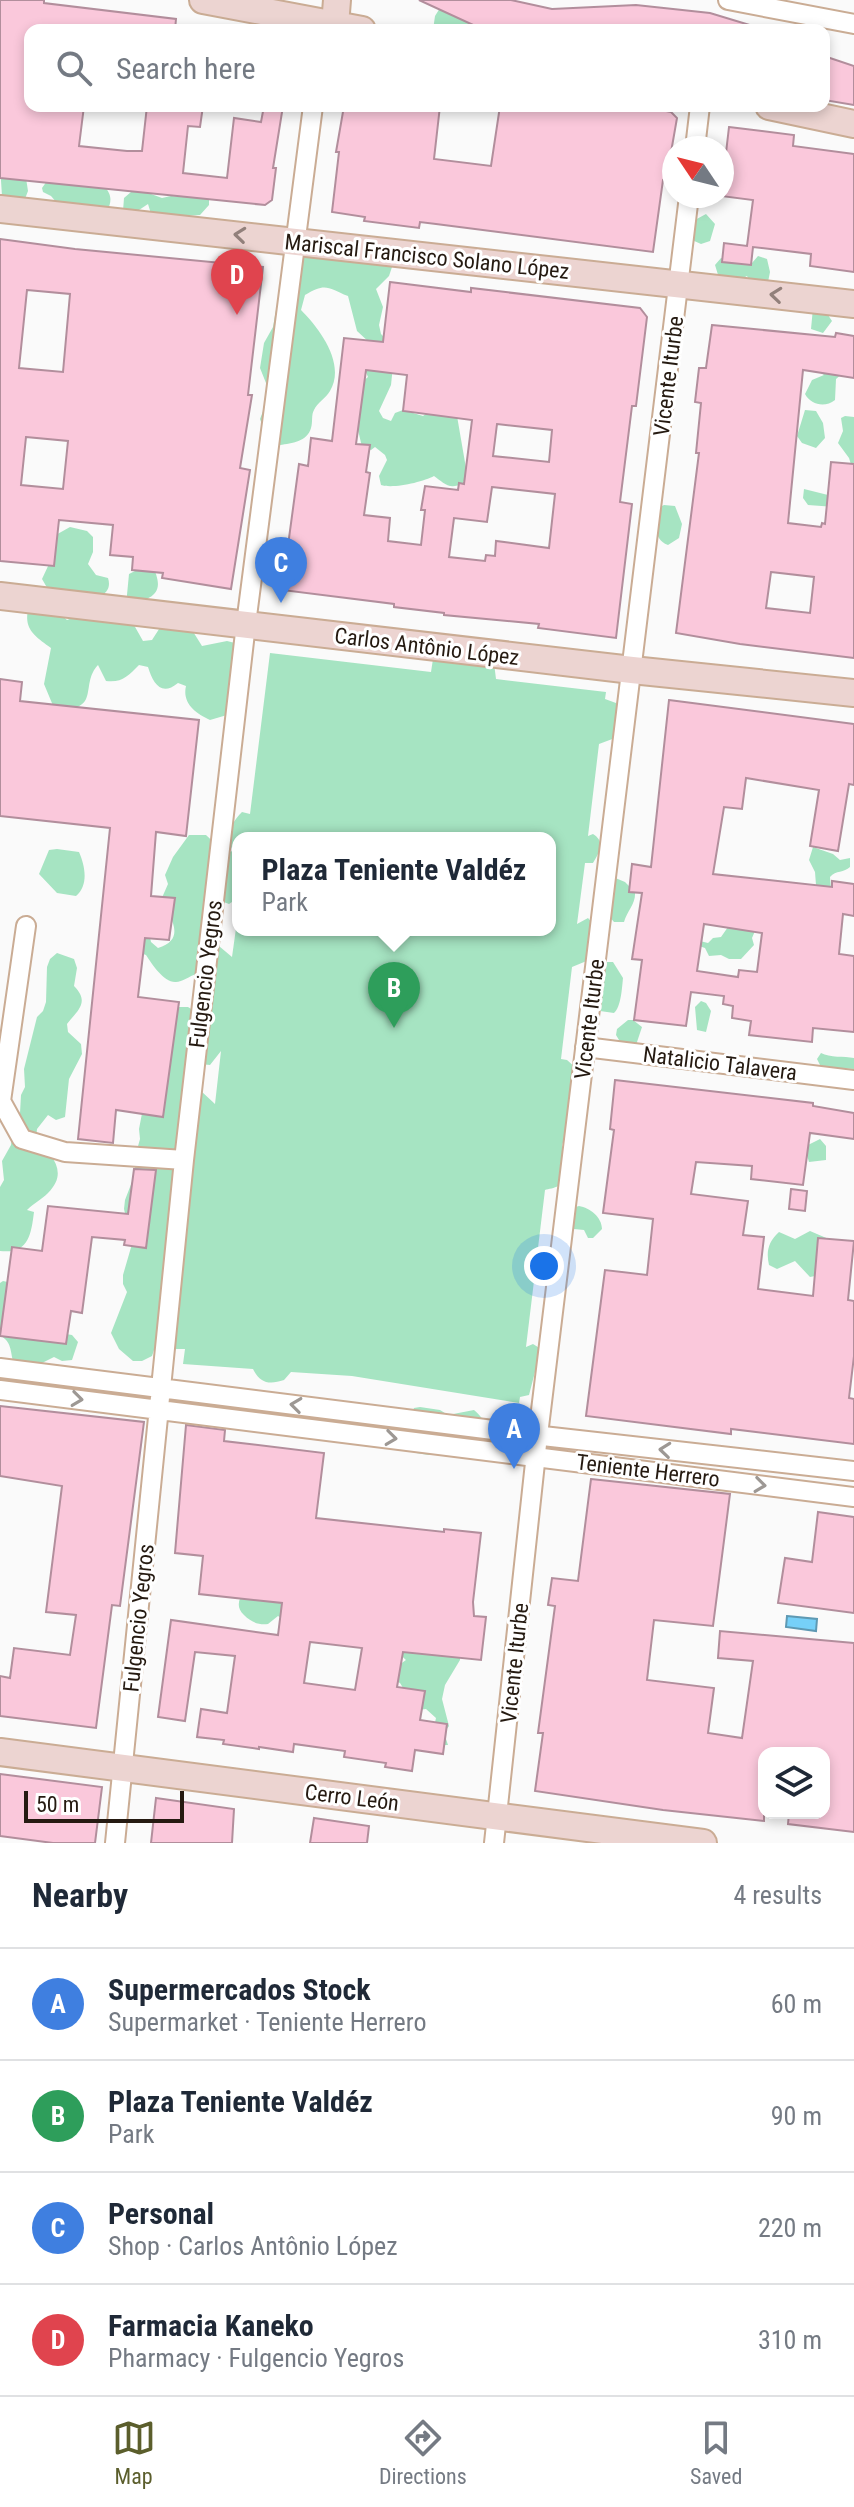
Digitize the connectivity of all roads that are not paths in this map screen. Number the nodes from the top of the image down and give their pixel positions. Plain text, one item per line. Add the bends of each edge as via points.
1 (203, 0) edge
2 (728, 0) edge
3 (322, 18) edge
4 (342, 24) edge
5 (854, 24) edge
6 (312, 112) edge
7 (699, 112) edge
8 (797, 112) edge
9 (854, 124) edge
10 (696, 136) edge
11 (688, 208) edge
12 (0, 209) edge
13 (295, 241) junction
14 (679, 285) junction
15 (854, 304) edge
16 (0, 596) edge
17 (246, 624) junction
18 (632, 670) junction
19 (854, 693) edge
20 (26, 926) dead end
21 (585, 1047) junction
22 (854, 1080) edge
23 (184, 1160) junction
24 (0, 1368) edge
25 (162, 1388) junction
26 (0, 1390) edge
27 (160, 1410) junction
28 (349, 1412) junction
29 (346, 1433) junction
30 (538, 1435) junction
31 (536, 1456) junction
32 (722, 1456) junction
33 (854, 1471) edge
34 (718, 1479) junction
35 (854, 1497) edge
36 (0, 1752) edge
37 (123, 1768) junction
38 (497, 1816) junction
39 (115, 1843) edge
40 (494, 1843) edge
41 (703, 1843) edge

1 - 3 street
2 - 5 street
3 - 4 street
6 - 13 street, Fulgencio Yegros
7 - 10 street
8 - 9 street
11 - 14 street, Vicente Iturbe
13 -> 12 street, Mariscal Francisco Solano López
13 - 14 street, Mariscal Francisco Solano López
13 - 17 street, Fulgencio Yegros
15 -> 14 street, Mariscal Francisco Solano López
14 - 18 street, Vicente Iturbe
16 - 17 street, Carlos Antônio López
17 - 18 street, Carlos Antônio López
17 - 23 street, Fulgencio Yegros
18 - 19 street, Carlos Antônio López
18 - 21 street, Vicente Iturbe
20 - 23 street via 1,1101 22,1139 65,1152
21 - 22 street, Natalicio Talavera
21 - 30 street, Vicente Iturbe
23 - 25 street, Fulgencio Yegros
24 - 25 street, Teniente Herrero
25 - 27 street, Fulgencio Yegros
28 -> 25 street, Teniente Herrero
26 -> 27 street, Teniente Herrero
27 - 29 street, Teniente Herrero
27 - 37 street, Fulgencio Yegros
28 - 29 street
28 - 30 street, Teniente Herrero
29 -> 31 street, Teniente Herrero
30 - 31 street, Vicente Iturbe
32 -> 30 street, Teniente Herrero
31 - 34 street, Teniente Herrero
31 - 38 street, Vicente Iturbe
32 - 33 street, Teniente Herrero
32 - 34 street
34 -> 35 street, Teniente Herrero
36 - 37 street, Cerro León
37 - 38 street, Cerro León
37 - 39 street, Fulgencio Yegros
38 - 40 street, Vicente Iturbe
38 - 41 street, Cerro León

